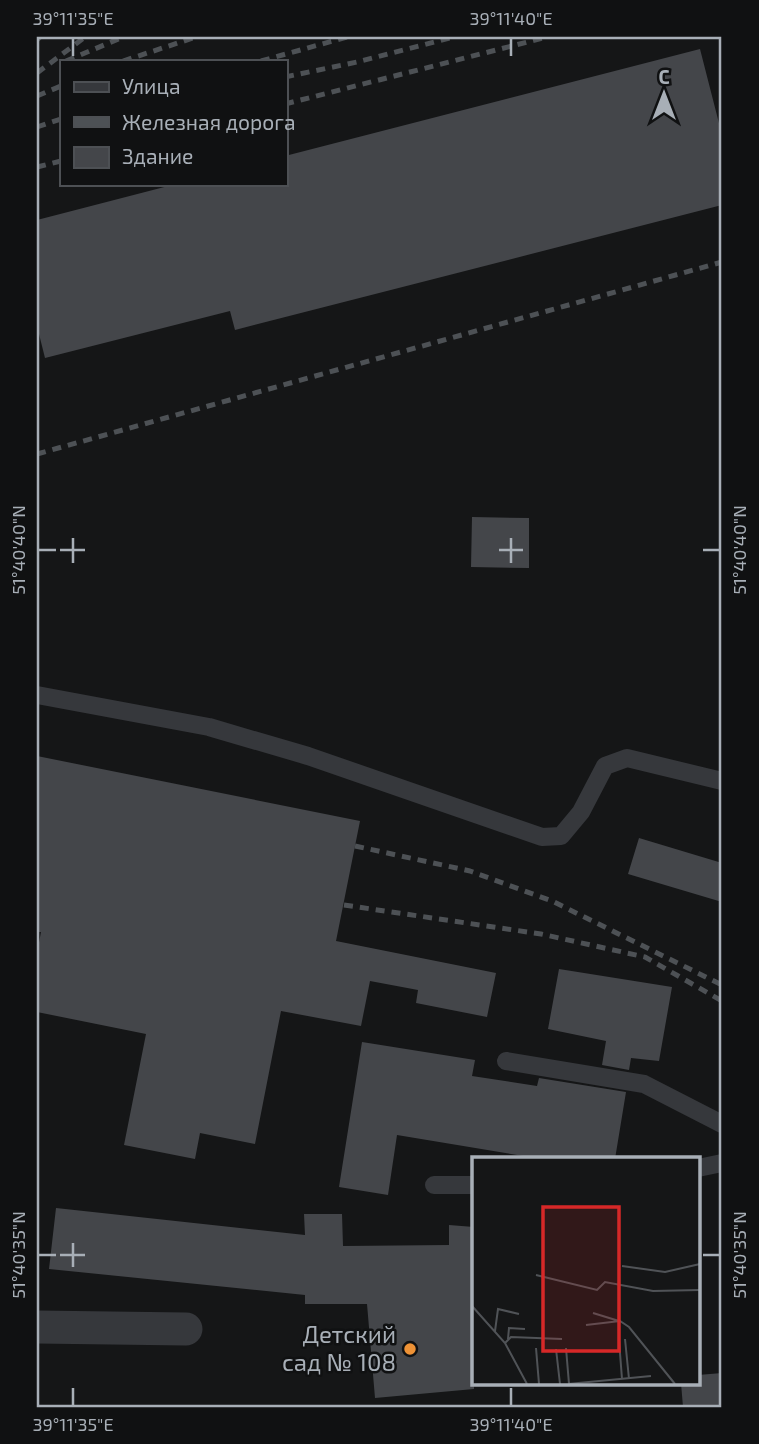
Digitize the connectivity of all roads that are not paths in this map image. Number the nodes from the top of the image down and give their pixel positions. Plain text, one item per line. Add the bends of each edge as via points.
1 (37, 695) edge
2 (722, 781) edge
3 (506, 1061) dead end
4 (722, 1124) edge
5 (722, 1163) edge
6 (700, 1168) edge
7 (434, 1185) dead end
8 (472, 1185) edge
9 (37, 1327) edge
10 (186, 1329) dead end

1 - 2 lane via 209,727 308,756 542,837 561,836 581,812 604,766 627,758
3 - 4 lane via 644,1084
5 - 6 lane
7 - 8 lane
9 - 10 street

